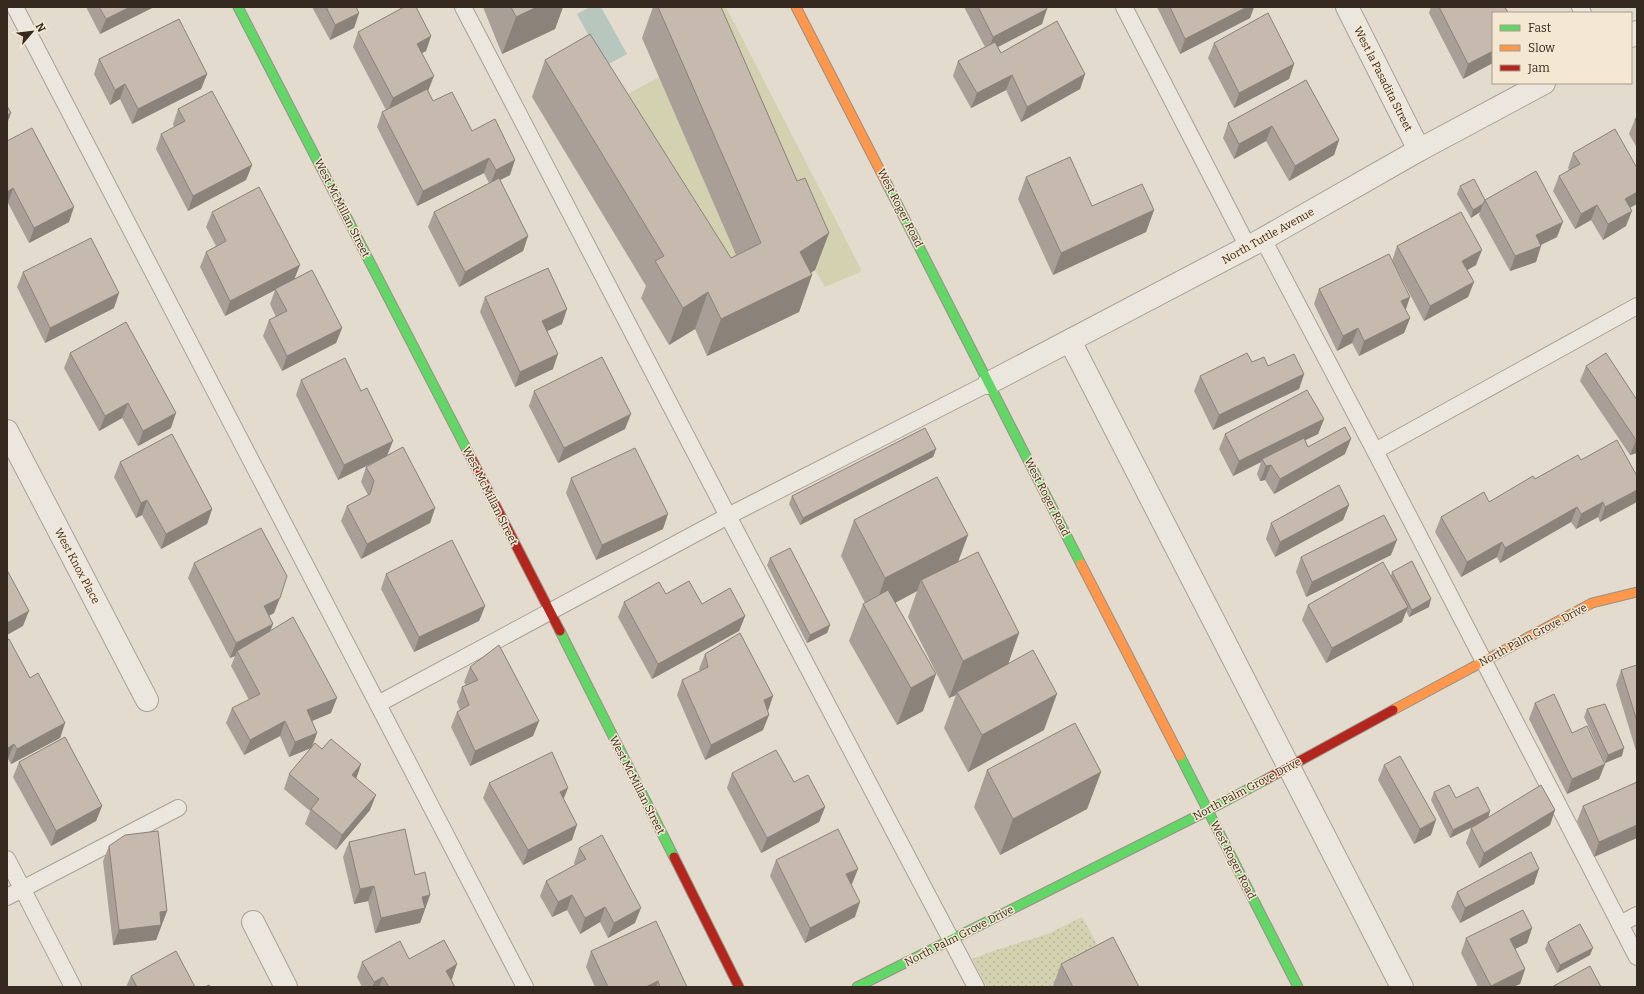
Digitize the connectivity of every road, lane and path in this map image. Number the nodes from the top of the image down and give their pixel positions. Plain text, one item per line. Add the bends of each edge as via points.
1 (16, 7) edge
2 (238, 7) edge
3 (463, 7) edge
4 (796, 7) edge
5 (1124, 7) edge
6 (1347, 7) edge
7 (1542, 84) edge
8 (1419, 150) junction
9 (1255, 243) junction
10 (1637, 306) edge
11 (1070, 342) junction
12 (989, 383) junction
13 (7, 431) edge
14 (1375, 451) junction
15 (728, 516) junction
16 (1637, 592) edge
17 (550, 611) junction
18 (1484, 661) junction
19 (147, 700) dead end
20 (378, 704) junction
21 (1288, 767) junction
22 (178, 808) dead end
23 (1207, 811) junction
24 (7, 859) edge
25 (22, 889) junction
26 (7, 897) edge
27 (1637, 915) edge
28 (253, 922) dead end
29 (1620, 924) junction
30 (951, 940) junction
31 (1637, 957) edge
32 (73, 987) edge
33 (286, 987) edge
34 (525, 987) edge
35 (739, 987) edge
36 (857, 987) edge
37 (976, 987) edge
38 (1298, 987) edge
39 (1402, 987) edge

1 - 20 lane
2 - 17 street, West McMillan Street
3 - 15 lane
4 - 12 street, West Roger Road
5 - 9 lane
6 - 8 street, West la Pasadita Street
7 - 8 street, North Tuttle Avenue
8 - 9 street, North Tuttle Avenue
9 - 11 street, North Tuttle Avenue
9 - 14 lane
10 - 14 lane
11 - 12 street, North Tuttle Avenue
11 - 21 street
12 - 15 lane
12 - 23 street, West Roger Road
13 - 19 street, West Knox Place
14 - 18 lane
15 - 17 lane
15 - 30 lane
16 - 18 street, North Palm Grove Drive via 1592,603
17 - 20 lane
17 - 35 street, West McMillan Street
18 - 21 street, North Palm Grove Drive
18 - 29 lane
20 - 34 lane
21 - 23 street, North Palm Grove Drive
21 - 39 street
22 - 25 lane
23 - 30 street, North Palm Grove Drive
23 - 38 street, West Roger Road
24 - 25 lane
25 - 26 lane
25 - 32 lane
27 - 29 lane
28 - 33 street
29 - 31 lane
30 - 36 street, North Palm Grove Drive
30 - 37 lane

